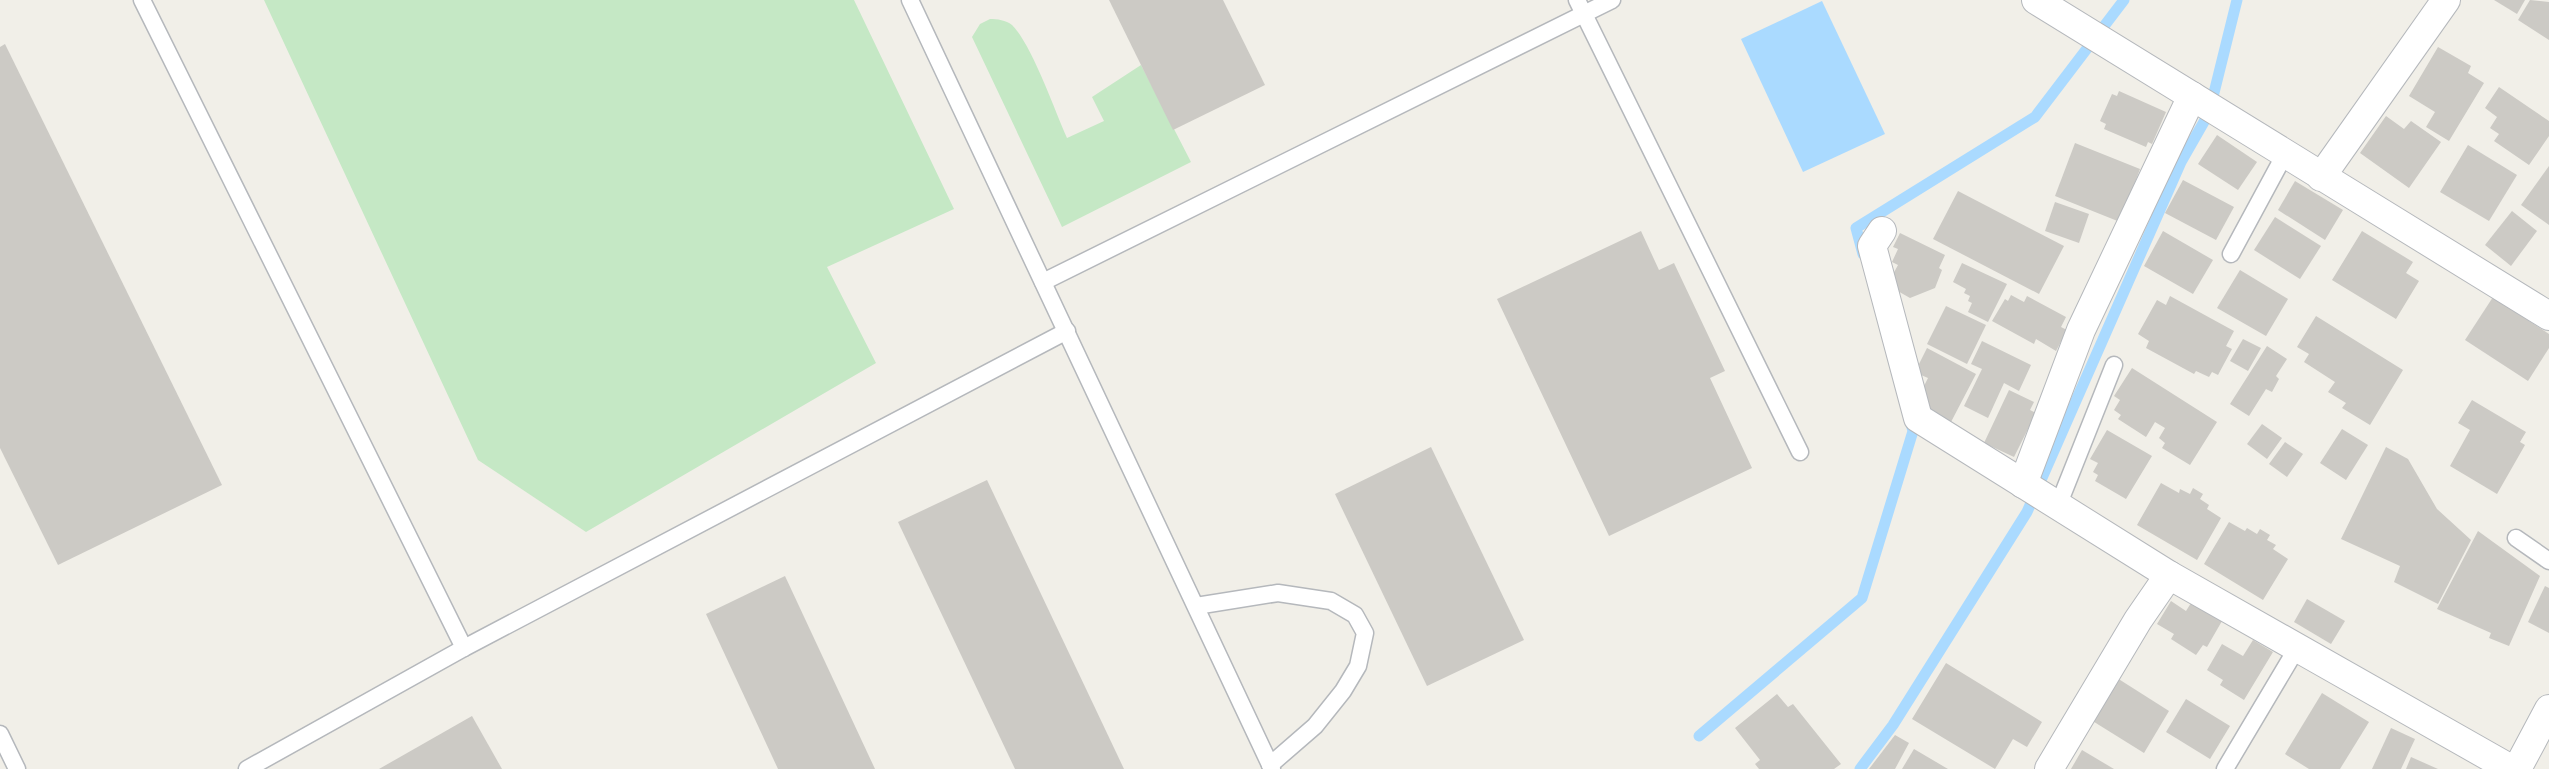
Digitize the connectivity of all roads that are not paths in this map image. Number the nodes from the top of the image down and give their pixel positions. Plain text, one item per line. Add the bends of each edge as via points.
1 (142, 0) edge
2 (910, 0) edge
3 (1612, 0) edge
4 (2036, 0) edge
5 (2446, 0) edge
6 (1581, 7) edge
7 (2192, 96) junction
8 (2285, 154) junction
9 (2321, 177) junction
10 (1882, 231) dead end
11 (2231, 254) dead end
12 (1043, 282) junction
13 (2549, 316) edge
14 (1067, 332) junction
15 (2114, 365) dead end
16 (1800, 452) dead end
17 (2023, 484) junction
18 (2058, 506) junction
19 (2516, 538) dead end
20 (2549, 561) edge
21 (2169, 575) junction
22 (1196, 606) junction
23 (464, 648) junction
24 (2298, 648) junction
25 (2549, 709) edge
26 (0, 734) edge
27 (1271, 767) edge
28 (17, 769) edge
29 (247, 769) edge
30 (2049, 769) edge
31 (2225, 769) edge
32 (2511, 769) edge
33 (2517, 769) edge

1 - 23 lane
2 - 12 lane
3 - 6 lane
4 - 7 street
5 - 9 street
6 - 12 lane
6 - 16 lane
7 - 8 street
7 - 17 street via 2081,330
8 - 9 street
8 - 11 lane
9 - 13 street
10 - 17 street via 1872,246 1918,418
12 - 14 lane
14 - 22 lane
14 - 23 lane
15 - 18 lane
17 - 18 street
18 - 21 street
19 - 20 lane
21 - 24 street
21 - 30 street via 2138,620
22 - 27 lane
22 - 27 lane via 1278,594 1330,601 1355,615 1365,634 1358,666 1343,691 1316,726
23 - 29 lane
24 - 31 lane
24 - 32 street
25 - 33 street
26 - 28 lane

